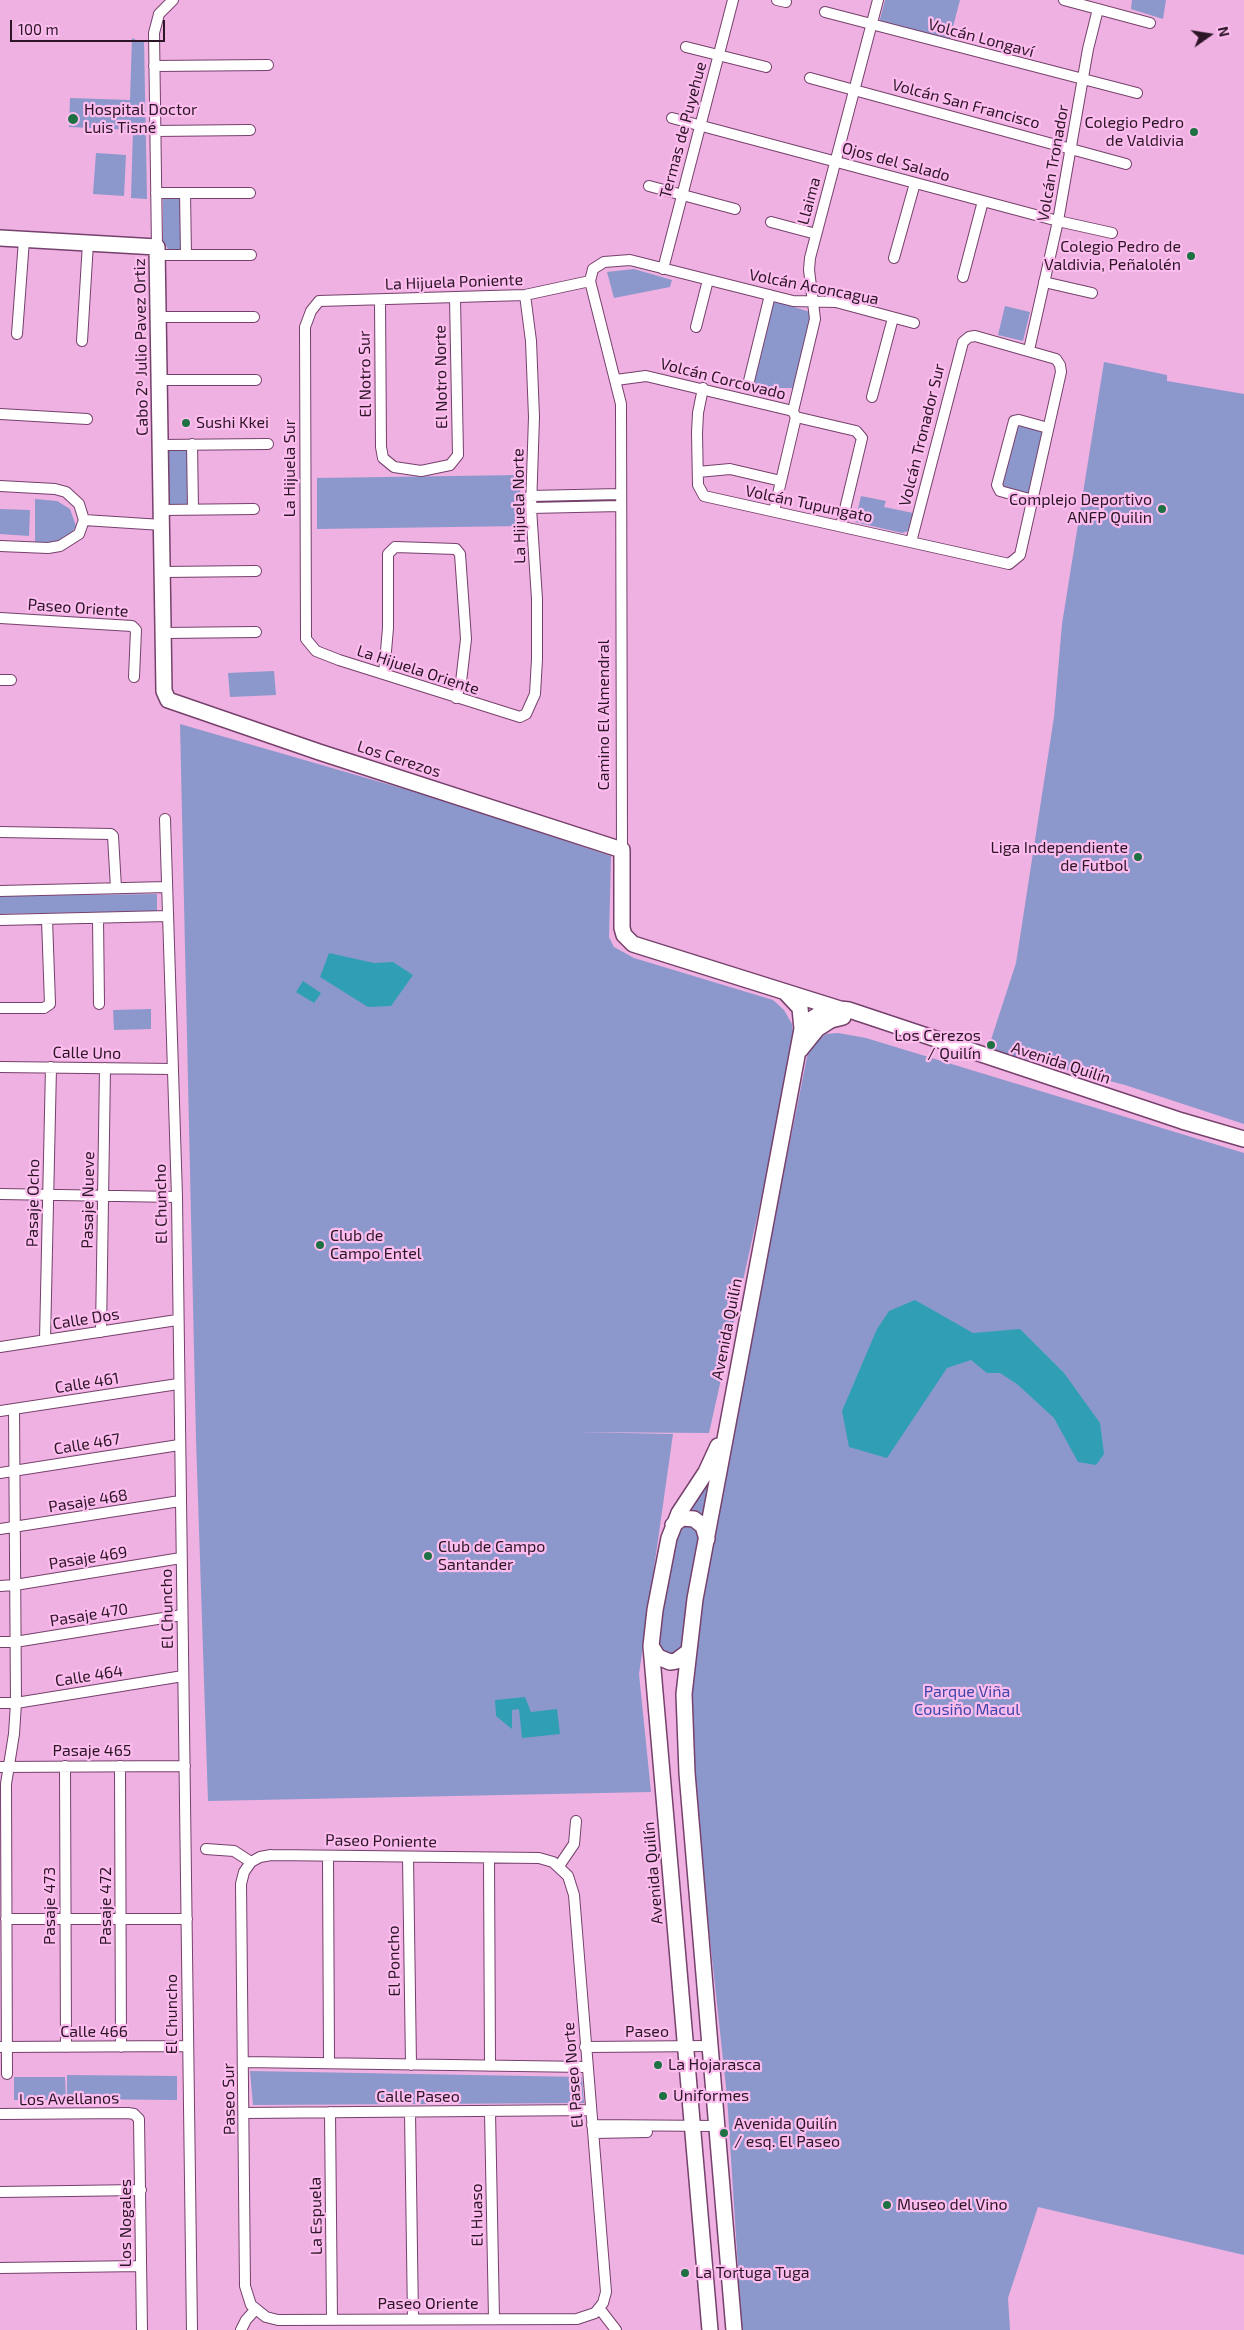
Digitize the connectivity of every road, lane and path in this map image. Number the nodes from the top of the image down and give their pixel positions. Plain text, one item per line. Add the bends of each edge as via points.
1 (173, 0) edge
2 (733, 0) edge
3 (878, 0) edge
4 (1064, 0) edge
5 (1098, 9) junction
6 (825, 12) dead end
7 (1150, 23) dead end
8 (872, 24) junction
9 (686, 47) dead end
10 (718, 55) junction
11 (268, 65) dead end
12 (154, 66) junction
13 (766, 67) dead end
14 (810, 78) dead end
15 (1082, 80) junction
16 (854, 89) junction
17 (1137, 94) dead end
18 (672, 118) dead end
19 (699, 126) junction
20 (250, 130) dead end
21 (155, 131) junction
22 (1071, 148) junction
23 (835, 162) junction
24 (1126, 164) dead end
25 (915, 183) junction
26 (649, 186) dead end
27 (186, 193) junction
28 (250, 193) dead end
29 (156, 194) junction
30 (682, 195) junction
31 (983, 201) junction
32 (735, 209) dead end
33 (1058, 221) junction
34 (771, 222) dead end
35 (1112, 233) dead end
36 (816, 234) junction
37 (0, 238) edge
38 (24, 240) junction
39 (88, 243) junction
40 (157, 251) junction
41 (186, 255) junction
42 (251, 255) dead end
43 (894, 258) dead end
44 (663, 269) junction
45 (963, 277) dead end
46 (708, 280) junction
47 (590, 281) junction
48 (1044, 282) junction
49 (1092, 294) dead end
50 (525, 295) junction
51 (770, 295) junction
52 (455, 298) junction
53 (380, 300) junction
54 (319, 301) joint
55 (813, 302) junction
56 (254, 317) dead end
57 (159, 318) junction
58 (893, 318) junction
59 (914, 323) dead end
60 (696, 327) dead end
61 (17, 334) dead end
62 (82, 341) dead end
63 (1029, 350) junction
64 (160, 380) junction
65 (256, 380) dead end
66 (616, 380) junction
67 (748, 385) dead end
68 (704, 388) junction
69 (872, 397) dead end
70 (0, 414) edge
71 (795, 414) junction
72 (87, 419) dead end
73 (1048, 428) junction
74 (192, 444) junction
75 (268, 444) dead end
76 (161, 445) junction
77 (381, 447) joint
78 (698, 472) junction
79 (781, 481) junction
80 (0, 486) edge
81 (620, 494) junction
82 (530, 496) junction
83 (1033, 500) junction
84 (620, 506) junction
85 (530, 508) junction
86 (193, 509) junction
87 (254, 509) dead end
88 (162, 510) junction
89 (774, 511) junction
90 (84, 520) junction
91 (162, 525) junction
92 (841, 526) junction
93 (911, 542) junction
94 (0, 546) edge
95 (256, 571) dead end
96 (163, 572) junction
97 (0, 618) edge
98 (256, 632) dead end
99 (164, 633) junction
100 (306, 639) joint
101 (384, 674) junction
102 (134, 677) dead end
103 (0, 680) edge
104 (11, 680) dead end
105 (167, 698) joint
106 (456, 698) junction
107 (526, 714) joint
108 (165, 819) dead end
109 (0, 832) edge
110 (622, 850) junction
111 (167, 887) junction
112 (116, 888) junction
113 (0, 891) edge
114 (168, 916) junction
115 (98, 918) junction
116 (47, 919) junction
117 (0, 920) edge
118 (786, 993) junction
119 (806, 999) junction
120 (99, 1004) dead end
121 (0, 1008) edge
122 (840, 1009) junction
123 (867, 1018) junction
124 (811, 1025) junction
125 (0, 1067) edge
126 (51, 1067) junction
127 (105, 1068) junction
128 (173, 1069) junction
129 (1244, 1139) edge
130 (0, 1194) edge
131 (48, 1195) junction
132 (103, 1196) junction
133 (177, 1197) junction
134 (178, 1320) junction
135 (101, 1332) junction
136 (46, 1340) junction
137 (0, 1347) edge
138 (178, 1384) junction
139 (14, 1409) junction
140 (0, 1411) edge
141 (726, 1428) junction
142 (180, 1445) junction
143 (14, 1471) junction
144 (0, 1474) edge
145 (180, 1501) junction
146 (673, 1525) junction
147 (15, 1527) junction
148 (0, 1530) edge
149 (706, 1539) junction
150 (181, 1558) junction
151 (0, 1586) edge
152 (15, 1586) junction
153 (182, 1615) junction
154 (0, 1642) edge
155 (16, 1642) junction
156 (651, 1646) junction
157 (688, 1652) junction
158 (183, 1676) junction
159 (0, 1703) edge
160 (16, 1703) junction
161 (65, 1766) junction
162 (120, 1766) junction
163 (184, 1766) junction
164 (4, 1767) edge
165 (576, 1821) dead end
166 (3, 1826) edge
167 (206, 1849) dead end
168 (328, 1856) junction
169 (408, 1857) junction
170 (489, 1858) junction
171 (251, 1862) junction
172 (559, 1866) junction
173 (3, 1878) edge
174 (187, 1918) junction
175 (6, 1919) junction
176 (66, 1919) junction
177 (121, 1919) junction
178 (3, 1932) edge
179 (3, 1987) edge
180 (66, 2046) junction
181 (121, 2046) junction
182 (188, 2046) junction
183 (686, 2046) junction
184 (710, 2046) junction
185 (3, 2047) edge
186 (586, 2047) junction
187 (244, 2062) junction
188 (329, 2063) junction
189 (411, 2064) junction
190 (490, 2066) junction
191 (587, 2067) junction
192 (7, 2074) dead end
193 (591, 2110) junction
194 (490, 2111) junction
195 (330, 2112) junction
196 (410, 2112) junction
197 (244, 2113) junction
198 (0, 2114) edge
199 (137, 2116) joint
200 (716, 2126) junction
201 (685, 2128) junction
202 (593, 2129) junction
203 (141, 2190) junction
204 (0, 2192) edge
205 (141, 2266) junction
206 (0, 2268) edge
207 (600, 2308) junction
208 (256, 2310) junction
209 (413, 2319) junction
210 (494, 2319) junction
211 (332, 2320) junction
212 (142, 2330) edge
213 (192, 2330) edge
214 (241, 2330) edge
215 (616, 2330) edge
216 (710, 2330) edge
217 (734, 2330) edge

1 - 12 street, Cabo 2º Julio Pavez Ortiz via 159,14 154,26
2 - 10 street, Termas de Puyehue
3 - 8 street, Llaima
4 - 5 street
5 - 7 street
5 - 15 street, Volcán Tronador
6 - 8 street, Volcán Longaví
8 - 15 street, Volcán Longaví
8 - 16 street, Llaima
9 - 10 street
10 - 13 street
10 - 19 street, Termas de Puyehue
11 - 12 street
12 - 21 street, Cabo 2º Julio Pavez Ortiz
14 - 16 street, Volcán San Francisco
15 - 17 street, Volcán Longaví
15 - 22 street, Volcán Tronador
16 - 22 street, Volcán San Francisco
16 - 23 street, Llaima
18 - 19 street, Ojos del Salado
19 - 23 street, Ojos del Salado
19 - 30 street, Termas de Puyehue
20 - 21 street
21 - 29 street, Cabo 2º Julio Pavez Ortiz
22 - 24 street, Volcán San Francisco
22 - 33 street, Volcán Tronador
23 - 25 street, Ojos del Salado
23 - 36 street, Llaima
25 - 31 street, Ojos del Salado
25 - 43 street
26 - 30 street
27 - 28 street
27 - 29 street
27 - 41 street
29 - 40 street, Cabo 2º Julio Pavez Ortiz
30 - 32 street
30 - 44 street, Termas de Puyehue
31 - 33 street, Ojos del Salado
31 - 45 street
33 - 35 street, Ojos del Salado
33 - 48 street, Volcán Tronador
34 - 36 street
36 - 55 street, Llaima via 808,264
37 - 38 main road
38 - 39 main road
38 - 61 street
39 - 40 main road
39 - 62 street
40 - 41 street
40 - 57 main road, Cabo 2º Julio Pavez Ortiz
41 - 42 street
44 - 46 street, Volcán Aconcagua
44 - 47 street, Volcán Aconcagua via 620,260 604,262 594,269
46 - 51 street, Volcán Aconcagua
46 - 60 street
47 - 50 street, La Hijuela Poniente
47 - 66 street, Camino El Almendral
48 - 49 street
48 - 63 street, Volcán Tronador
50 - 52 street, La Hijuela Poniente
50 - 82 street, La Hijuela Norte via 531,341 534,417
51 - 55 street, Volcán Aconcagua
51 - 67 street
52 - 53 street, La Hijuela Poniente
52 - 77 street, El Notro Norte via 458,456 450,465 421,471 394,467 383,458
53 - 54 street, La Hijuela Poniente
53 - 77 street, El Notro Sur
54 - 100 street, La Hijuela Sur via 305,327
55 - 58 street, Volcán Aconcagua via 836,302
55 - 71 street, Llaima via 814,325
56 - 57 street
57 - 64 main road, Cabo 2º Julio Pavez Ortiz
58 - 59 street, Volcán Aconcagua
58 - 69 street
63 - 73 street via 1054,357 1059,362 1061,372
63 - 93 street, Volcán Tronador Sur via 978,337 967,338 960,346
64 - 65 street
64 - 76 main road, Cabo 2º Julio Pavez Ortiz
66 - 68 street, Volcán Corcovado via 646,376
66 - 81 street, Camino El Almendral via 621,404
68 - 71 street, Volcán Corcovado
68 - 78 street, Volcán Tupungato via 698,412
70 - 72 street
71 - 79 street, Llaima
71 - 92 street, Volcán Corcovado via 861,435 862,443
73 - 83 street
73 - 83 street via 1014,421 997,484 1000,492
74 - 75 street
74 - 76 street
74 - 86 street
76 - 88 main road, Cabo 2º Julio Pavez Ortiz
78 - 79 street via 730,469
78 - 89 street, Volcán Tupungato via 698,488 707,497
79 - 89 street, Llaima
80 - 90 street via 66,492 79,504
81 - 82 street
81 - 84 street, Camino El Almendral
82 - 85 street, La Hijuela Norte
83 - 93 street, Volcán Tupungato via 1020,555 1014,562 1002,564
84 - 85 street
84 - 110 street, Camino El Almendral
85 - 107 street, La Hijuela Norte via 537,599 537,658 535,694
86 - 87 street
86 - 88 street
88 - 91 main road, Cabo 2º Julio Pavez Ortiz
89 - 92 street, Volcán Tupungato
90 - 91 street
90 - 94 street via 79,534 60,546
91 - 96 main road, Cabo 2º Julio Pavez Ortiz
92 - 93 street, Volcán Tupungato
95 - 96 street
96 - 99 main road, Cabo 2º Julio Pavez Ortiz
97 - 102 street, Paseo Oriente via 132,626 136,630
98 - 99 street
99 - 105 main road, Cabo 2º Julio Pavez Ortiz via 164,691
100 - 101 street, La Hijuela Oriente via 316,651
101 - 106 street, La Hijuela Oriente
101 - 106 street via 388,554 395,547 456,549 460,554 466,639
103 - 104 street
105 - 110 main road, Los Cerezos via 173,703
106 - 107 street, La Hijuela Oriente via 512,716
108 - 111 street
109 - 112 street via 111,834
110 - 118 main road, Camino El Almendral via 622,928 628,940 638,946
111 - 112 street
111 - 114 street, El Chuncho
112 - 113 street
114 - 115 street
114 - 128 street, El Chuncho
115 - 116 street
115 - 120 street
116 - 117 street
116 - 121 street via 50,1004 44,1008
118 - 119 main road, Camino El Almendral
118 - 124 main road, Avenida Quilín
119 - 122 main road, Camino El Almendral
119 - 124 main road
122 - 123 main road, Avenida Quilín
122 - 124 main road
123 - 124 main road, Avenida Quilín via 840,1018
123 - 129 main road, Avenida Quilín
124 - 141 main road, Avenida Quilín via 796,1059
125 - 126 street, Calle Uno
126 - 127 street, Calle Uno
126 - 131 street, Pasaje Ocho
127 - 128 street, Calle Uno
127 - 132 street, Pasaje Nueve
128 - 133 street, El Chuncho
130 - 131 street
131 - 132 street
131 - 136 street, Pasaje Ocho
132 - 133 street
132 - 135 street, Pasaje Nueve
133 - 134 street, El Chuncho
134 - 135 street, Calle Dos
134 - 138 street, El Chuncho
135 - 136 street, Calle Dos
136 - 137 street, Calle Dos
138 - 139 street, Calle 461
138 - 142 street, El Chuncho
139 - 140 street, Calle 461
139 - 143 street
141 - 146 main road, Avenida Quilín via 706,1472
141 - 149 main road, Avenida Quilín
142 - 143 street, Calle 467
142 - 145 street, El Chuncho
143 - 144 street, Calle 467
143 - 147 street
145 - 147 street, Pasaje 468
145 - 150 street, El Chuncho
146 - 149 main road via 682,1518 694,1519 703,1526
146 - 156 main road, Avenida Quilín via 661,1567
147 - 148 street, Pasaje 468
147 - 152 street
149 - 157 main road, Avenida Quilín
150 - 152 street, Pasaje 469
150 - 153 street, El Chuncho
151 - 152 street, Pasaje 469
152 - 155 street
153 - 155 street, Pasaje 470
153 - 158 street, El Chuncho
154 - 155 street, Pasaje 470
155 - 160 street
156 - 157 main road via 658,1657 670,1662
156 - 183 main road, Avenida Quilín
157 - 184 main road, Avenida Quilín via 684,1734
158 - 160 street, Calle 464
158 - 163 street, El Chuncho
159 - 160 street, Calle 464
160 - 164 street
161 - 162 street, Pasaje 465
161 - 164 street, Pasaje 465
161 - 176 street, Pasaje 473
162 - 163 street, Pasaje 465
162 - 177 street, Pasaje 472
163 - 174 street, El Chuncho
164 - 166 street
165 - 172 street via 574,1844
166 - 173 street
167 - 171 street via 234,1851
168 - 169 street, Paseo Poniente
168 - 171 street, Paseo Poniente via 270,1855
168 - 188 street
169 - 170 street, Paseo Poniente
169 - 189 street, El Poncho
170 - 172 street, Paseo Poniente via 539,1858
170 - 190 street
171 - 187 street, Paseo Sur via 241,1884
172 - 186 street, El Paseo Norte via 568,1876 574,1895
173 - 175 street
174 - 177 street
174 - 182 street, El Chuncho
175 - 176 street
175 - 178 street
176 - 177 street
176 - 180 street, Pasaje 473
177 - 181 street, Pasaje 472
178 - 179 street
179 - 185 street
180 - 181 street, Calle 466
180 - 185 street, Calle 466
181 - 182 street, Calle 466
182 - 213 street, El Chuncho
183 - 184 street, Paseo
183 - 186 street, Paseo
183 - 201 main road, Avenida Quilín
184 - 200 main road, Avenida Quilín
185 - 192 street
186 - 191 street, El Paseo Norte
187 - 188 street, Calle Paseo
187 - 197 street, Paseo Sur
188 - 189 street, Calle Paseo
189 - 190 street, Calle Paseo
190 - 191 street, Calle Paseo
191 - 193 street, El Paseo Norte
193 - 194 street, Calle Paseo
193 - 202 street, El Paseo Norte
194 - 196 street, Calle Paseo
194 - 210 street, El Huaso
195 - 196 street, Calle Paseo
195 - 197 street, Calle Paseo
195 - 211 street, La Espuela
196 - 209 street
197 - 208 street, Paseo Sur via 245,2286 248,2299
198 - 199 street, Los Avellanos via 128,2113
199 - 203 street, Los Nogales via 140,2125
200 - 201 street
200 - 217 main road, Avenida Quilín
201 - 202 street
201 - 216 main road, Avenida Quilín
202 - 207 street, El Paseo Norte via 606,2292
203 - 204 street
203 - 205 street, Los Nogales
205 - 206 street
205 - 212 street, Los Nogales
207 - 210 street, Paseo Oriente via 590,2316 577,2319
207 - 215 street
208 - 211 street, Paseo Oriente via 266,2318 278,2320
208 - 214 street
209 - 210 street, Paseo Oriente
209 - 211 street, Paseo Oriente

